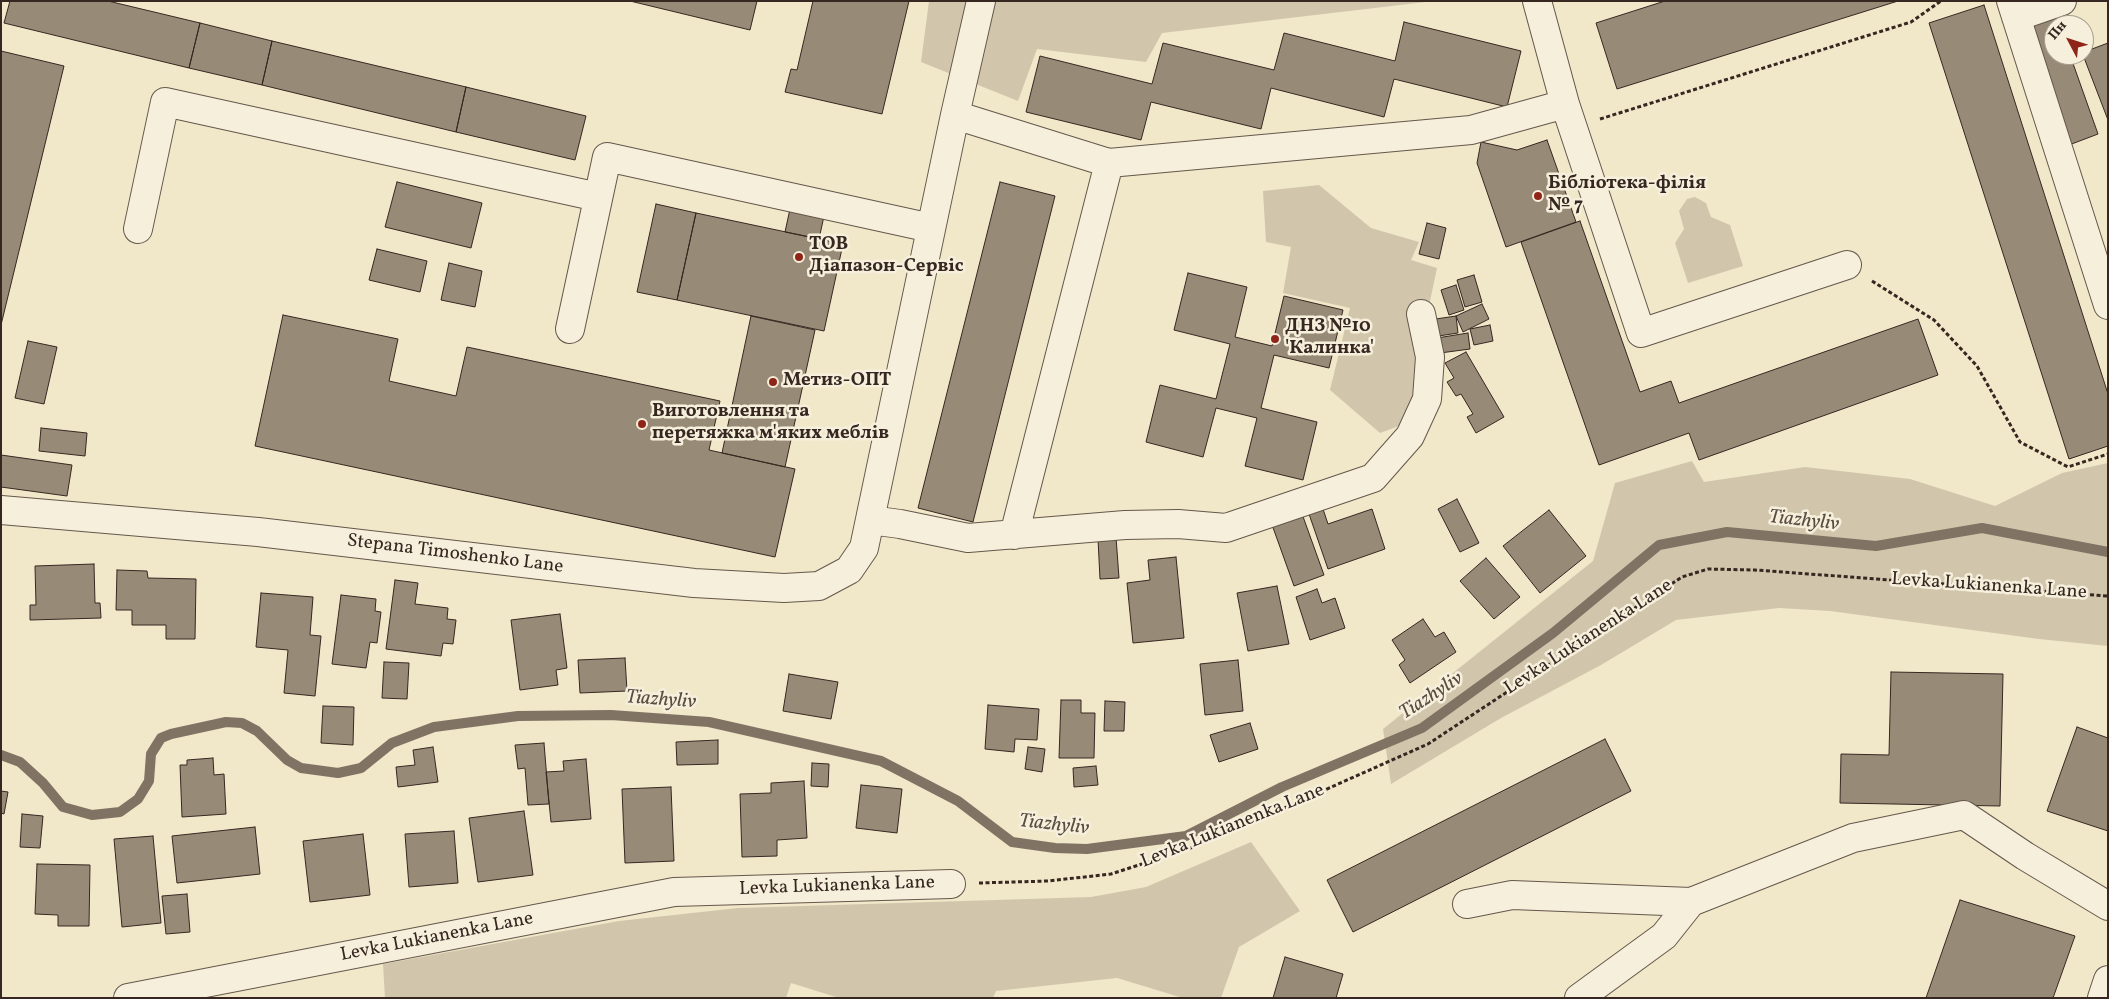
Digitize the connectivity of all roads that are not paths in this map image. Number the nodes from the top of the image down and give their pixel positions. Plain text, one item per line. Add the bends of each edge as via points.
1 (981, 1) edge
2 (1537, 1) edge
3 (2062, 1) edge
4 (2013, 9) edge
5 (955, 115) junction
6 (1569, 116) junction
7 (1109, 163) junction
8 (598, 196) junction
9 (931, 228) junction
10 (138, 229) dead end
11 (1847, 265) road end
12 (2108, 305) edge
13 (1422, 314) dead end
14 (570, 329) dead end
15 (1, 510) edge
16 (870, 520) junction
17 (1014, 535) junction
18 (951, 884) road end
19 (1691, 902) junction
20 (1467, 904) dead end
21 (2108, 906) edge
22 (2108, 980) edge
23 (128, 998) edge
24 (1578, 998) edge
25 (2102, 998) edge

1 - 5 street, Stepana Timoshenko Lane
2 - 6 street
3 - 4 street
4 - 12 street
5 - 7 street
5 - 9 street, Stepana Timoshenko Lane
6 - 7 street via 1470,130
6 - 11 street via 1640,333
7 - 17 street
8 - 9 street via 606,157
8 - 10 street via 165,102
8 - 14 street
9 - 16 street, Stepana Timoshenko Lane
13 - 17 street via 1430,357 1427,400 1410,436 1373,478 1226,528 1178,524 1125,525
15 - 16 street, Stepana Timoshenko Lane via 258,532 694,583 784,588 819,586 849,570 864,548
16 - 17 street via 968,538
18 - 23 street, Levka Lukianenka Lane via 674,892
19 - 20 street via 1512,895
19 - 21 street via 1853,838 1964,815
19 - 24 street via 1664,936
22 - 25 street

